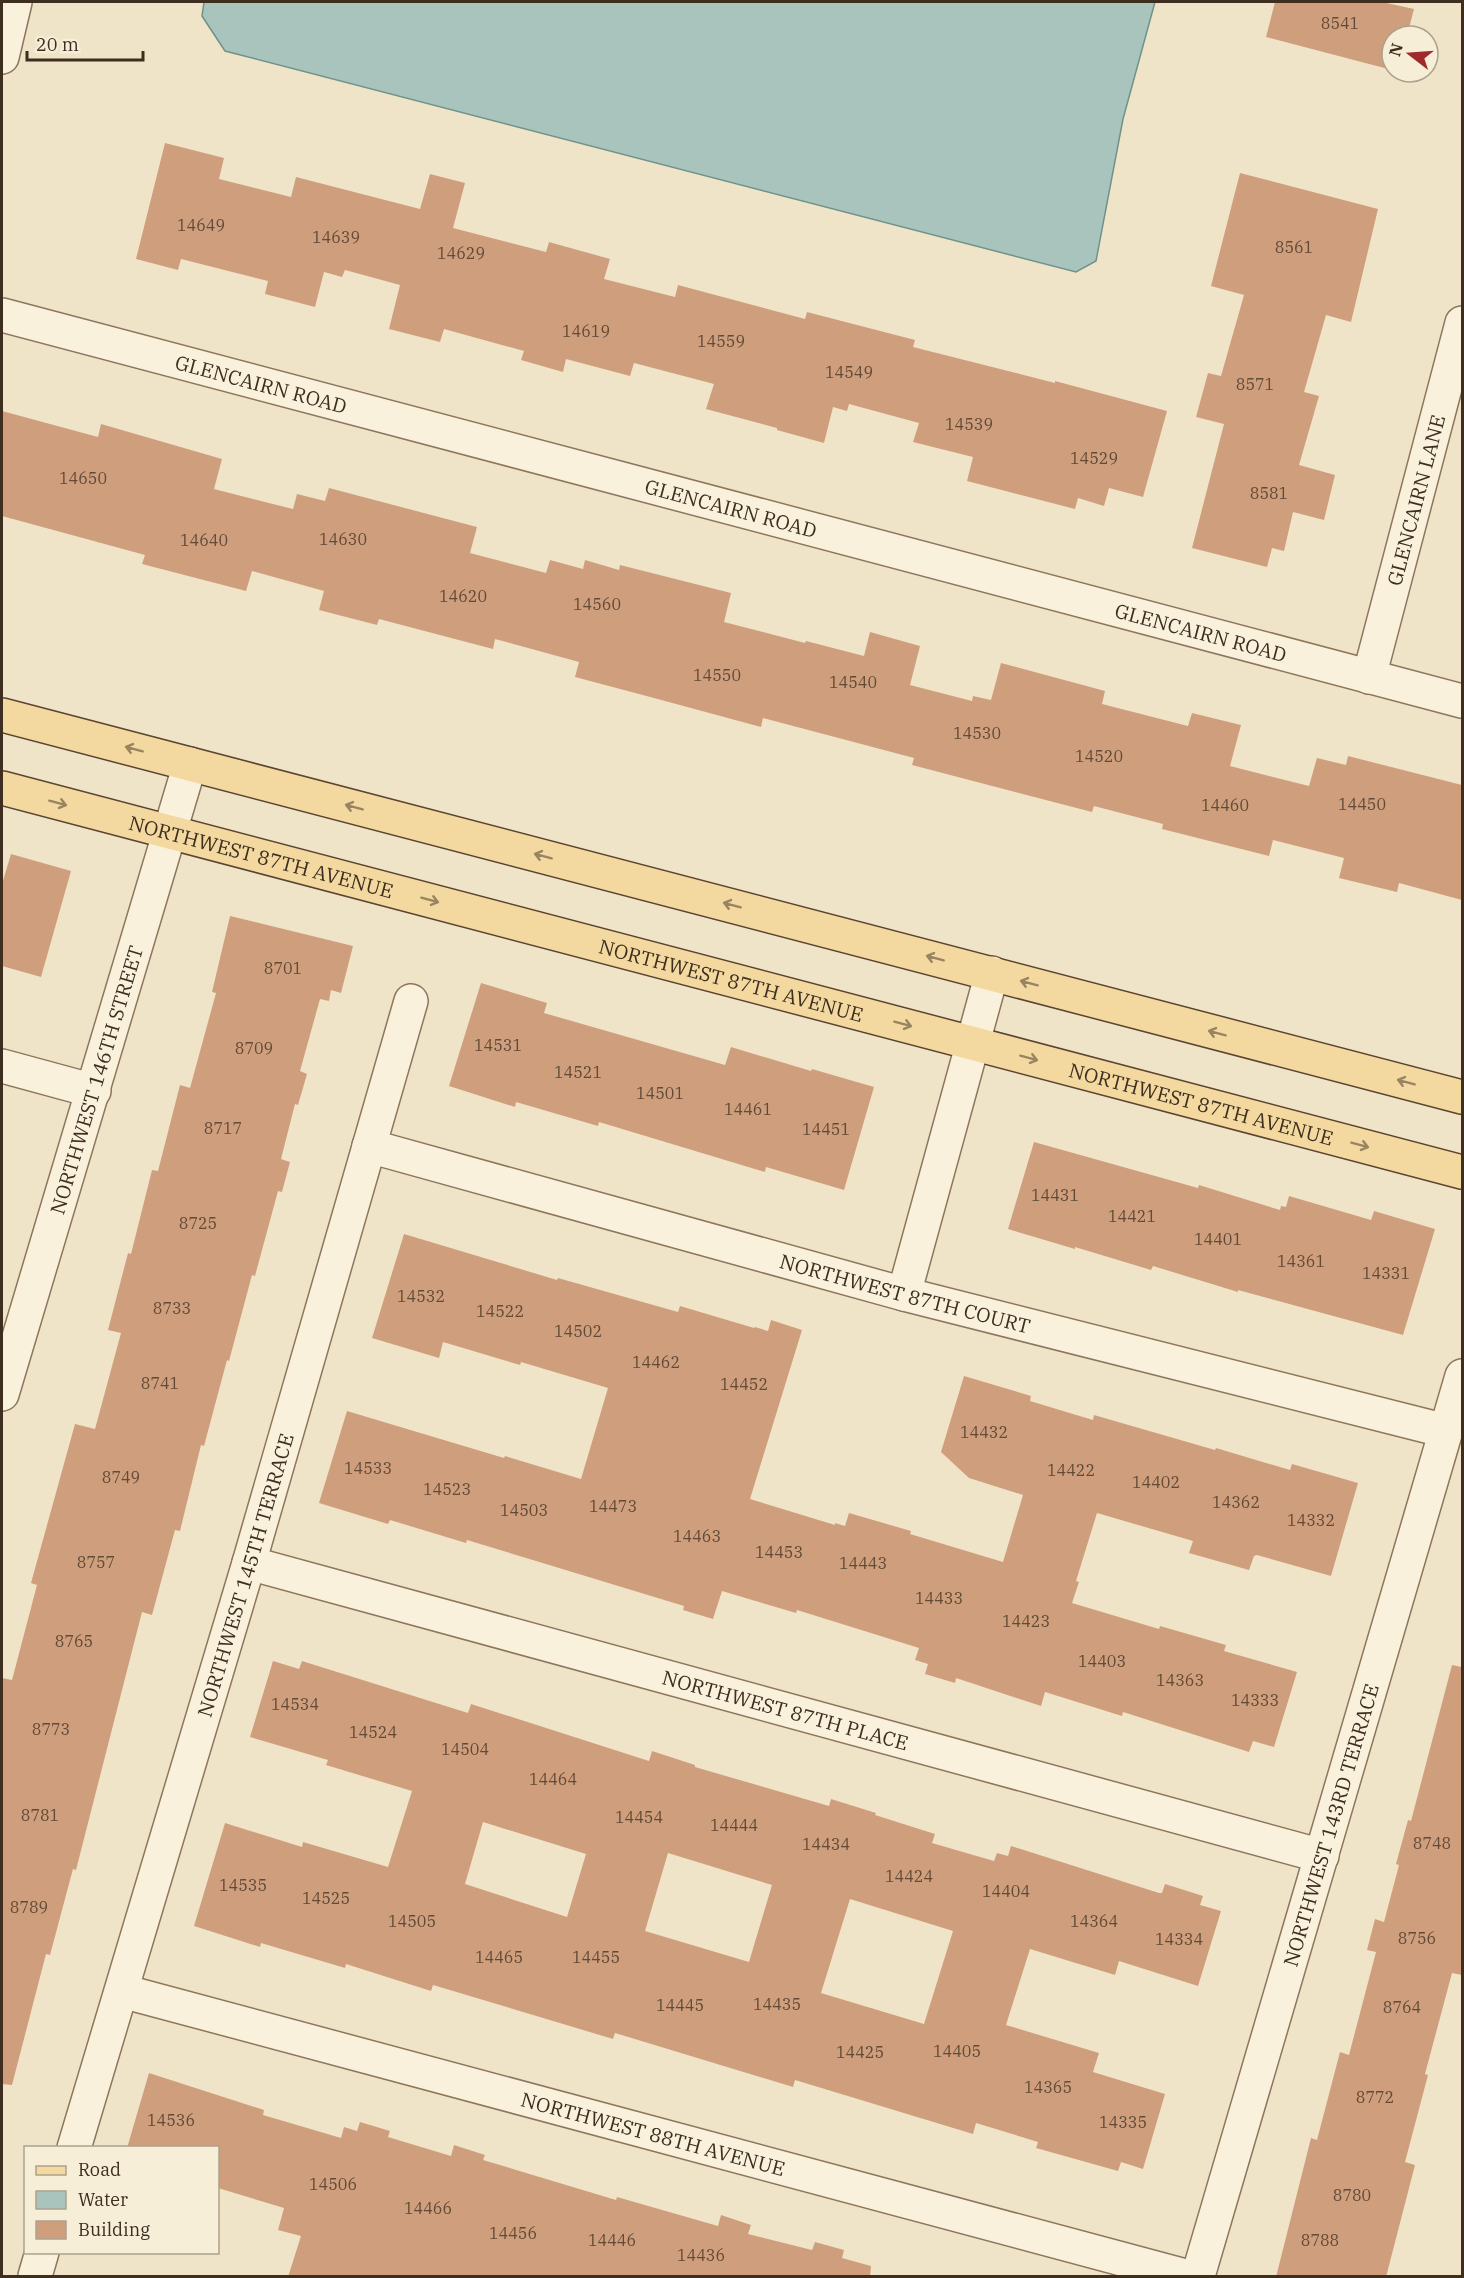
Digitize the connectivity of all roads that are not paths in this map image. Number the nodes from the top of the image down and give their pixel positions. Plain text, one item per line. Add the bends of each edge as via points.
1 (15, 2) edge
2 (2, 57) edge
3 (2, 315) edge
4 (1462, 322) edge
5 (1369, 677) junction
6 (1462, 701) edge
7 (2, 715) edge
8 (190, 764) junction
9 (2, 788) edge
10 (170, 832) junction
11 (992, 973) junction
12 (411, 1000) dead end
13 (973, 1043) junction
14 (2, 1066) edge
15 (94, 1091) junction
16 (1462, 1097) edge
17 (369, 1146) junction
18 (1462, 1172) edge
19 (904, 1294) junction
20 (1462, 1376) edge
21 (2, 1394) edge
22 (1446, 1431) junction
23 (249, 1563) junction
24 (1322, 1856) junction
25 (122, 1991) junction
26 (75, 2146) edge
27 (42, 2254) edge
28 (35, 2277) edge
29 (1185, 2277) edge
30 (1198, 2277) edge

1 - 2 street
3 - 5 street, GLENCAIRN ROAD
4 - 5 street, GLENCAIRN LANE
5 - 6 street, GLENCAIRN ROAD
8 -> 7 main road
8 - 10 street, NORTHWEST 146TH STREET
11 -> 8 main road
9 -> 10 main road, NORTHWEST 87TH AVENUE
10 -> 13 main road, NORTHWEST 87TH AVENUE
10 - 15 street, NORTHWEST 146TH STREET
11 - 13 street
16 -> 11 main road
12 - 17 street, NORTHWEST 145TH TERRACE
13 -> 18 main road, NORTHWEST 87TH AVENUE
13 - 19 street
14 - 15 street
15 - 21 street, NORTHWEST 146TH STREET
17 - 19 street, NORTHWEST 87TH COURT
17 - 23 street, NORTHWEST 145TH TERRACE
19 - 22 street, NORTHWEST 87TH COURT
20 - 22 street, NORTHWEST 143RD TERRACE
22 - 24 street, NORTHWEST 143RD TERRACE
23 - 24 street, NORTHWEST 87TH PLACE
23 - 25 street, NORTHWEST 145TH TERRACE
24 - 30 street, NORTHWEST 143RD TERRACE
25 - 26 street, NORTHWEST 145TH TERRACE
25 - 29 street, NORTHWEST 88TH AVENUE
27 - 28 street

